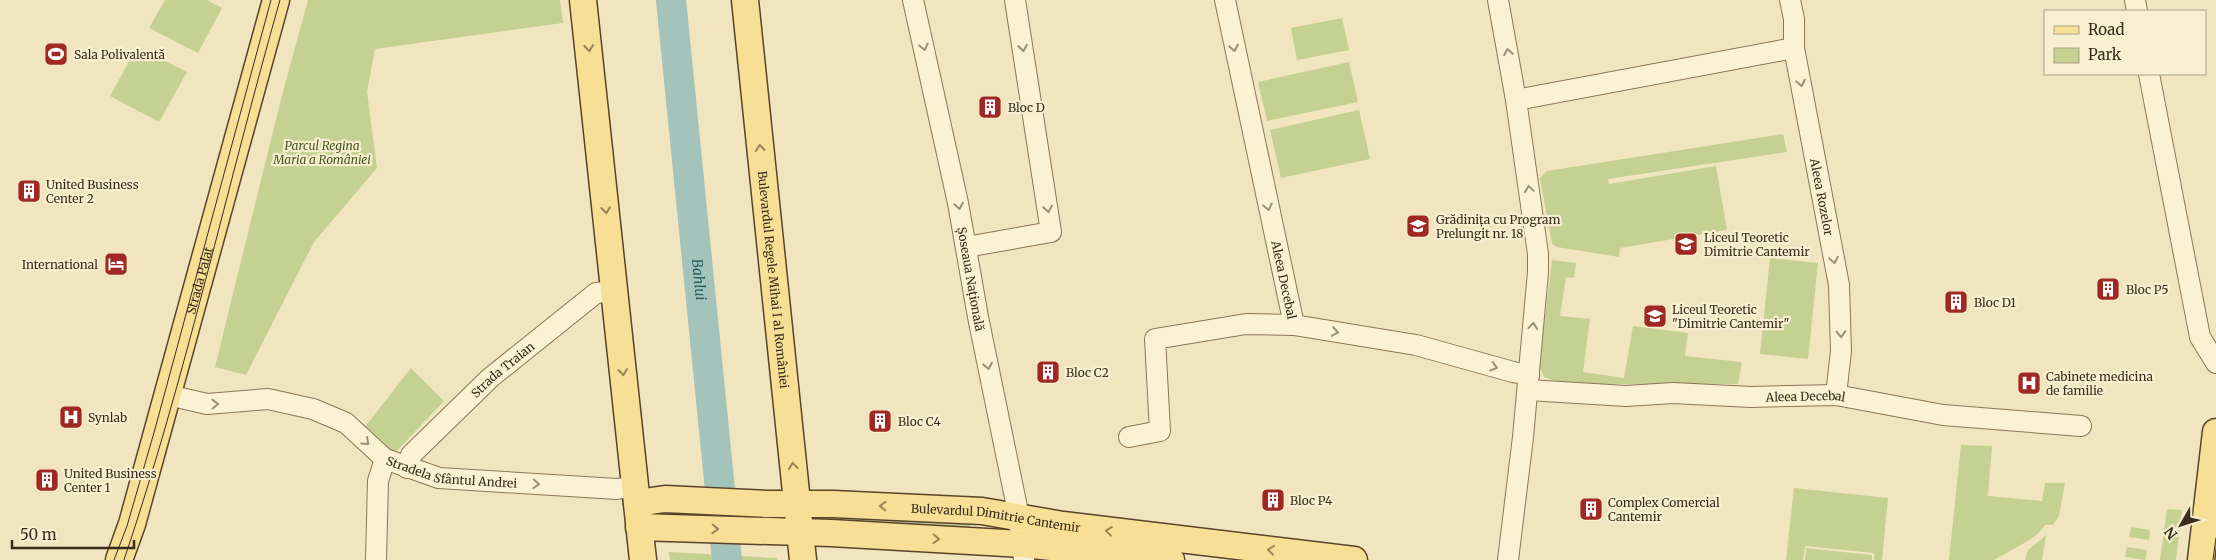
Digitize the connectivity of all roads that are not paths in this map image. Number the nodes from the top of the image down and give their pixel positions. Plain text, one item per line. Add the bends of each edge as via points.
1 (276, 0) edge
2 (583, 0) edge
3 (745, 0) edge
4 (913, 0) edge
5 (1015, 0) edge
6 (1225, 0) edge
7 (1498, 0) edge
8 (1790, 0) edge
9 (1794, 48) junction
10 (2149, 75) edge
11 (1516, 100) junction
12 (966, 247) junction
13 (614, 291) junction
14 (1294, 325) junction
15 (2216, 363) edge
16 (1528, 382) junction
17 (168, 395) junction
18 (1836, 396) junction
19 (2081, 426) dead end
20 (2216, 432) edge
21 (1129, 438) dead end
22 (385, 459) junction
23 (407, 468) junction
24 (797, 504) junction
25 (637, 505) junction
26 (1019, 517) junction
27 (800, 532) junction
28 (1024, 552) edge
29 (119, 560) edge
30 (376, 560) edge
31 (643, 560) edge
32 (803, 560) edge
33 (1171, 560) edge
34 (1354, 560) edge
35 (1508, 560) edge
36 (2201, 560) edge

1 - 17 main road, Strada Palat
2 -> 13 main road
24 -> 3 main road, Bulevardul Regele Mihai I al României
4 -> 12 street, Șoseaua Națională
5 -> 12 street via 1051,232
6 -> 14 street, Aleea Decebal
11 -> 7 street
8 - 9 street, Aleea Rozelor
9 - 11 street
9 -> 18 street, Aleea Rozelor via 1839,285 1841,351
10 - 15 street via 2200,337
16 -> 11 street via 1538,254
12 -> 26 street, Șoseaua Națională
13 - 23 street, Strada Traian via 596,293 490,378 411,455
13 -> 25 main road
14 -> 16 street, Aleea Decebal via 1416,345 1513,372
14 - 21 street via 1246,324 1155,339 1160,431
16 - 18 street, Aleea Decebal via 1626,396 1673,393 1751,397
16 - 35 street
17 -> 22 street, Stradela Sfântul Andrei via 207,404 268,399 313,409 346,423
17 - 29 main road, Strada Palat
18 - 19 street, Aleea Decebal via 1942,415
20 - 36 main road
22 - 23 street, Stradela Sfântul Andrei
22 - 30 street via 378,482
23 -> 25 street, Stradela Sfântul Andrei via 439,478 617,489
24 - 25 main road, Bulevardul Dimitrie Cantemir via 665,499
26 -> 24 main road, Bulevardul Dimitrie Cantemir via 982,511
24 - 27 main road, Bulevardul Regele Mihai I al României
25 -> 27 main road, Bulevardul Dimitrie Cantemir via 666,527
25 - 31 main road
26 - 28 street, Șoseaua Națională
34 -> 26 main road, Bulevardul Dimitrie Cantemir
27 -> 28 main road, Bulevardul Dimitrie Cantemir
27 - 32 main road, Bulevardul Regele Mihai I al României
28 - 33 main road, Bulevardul Dimitrie Cantemir

